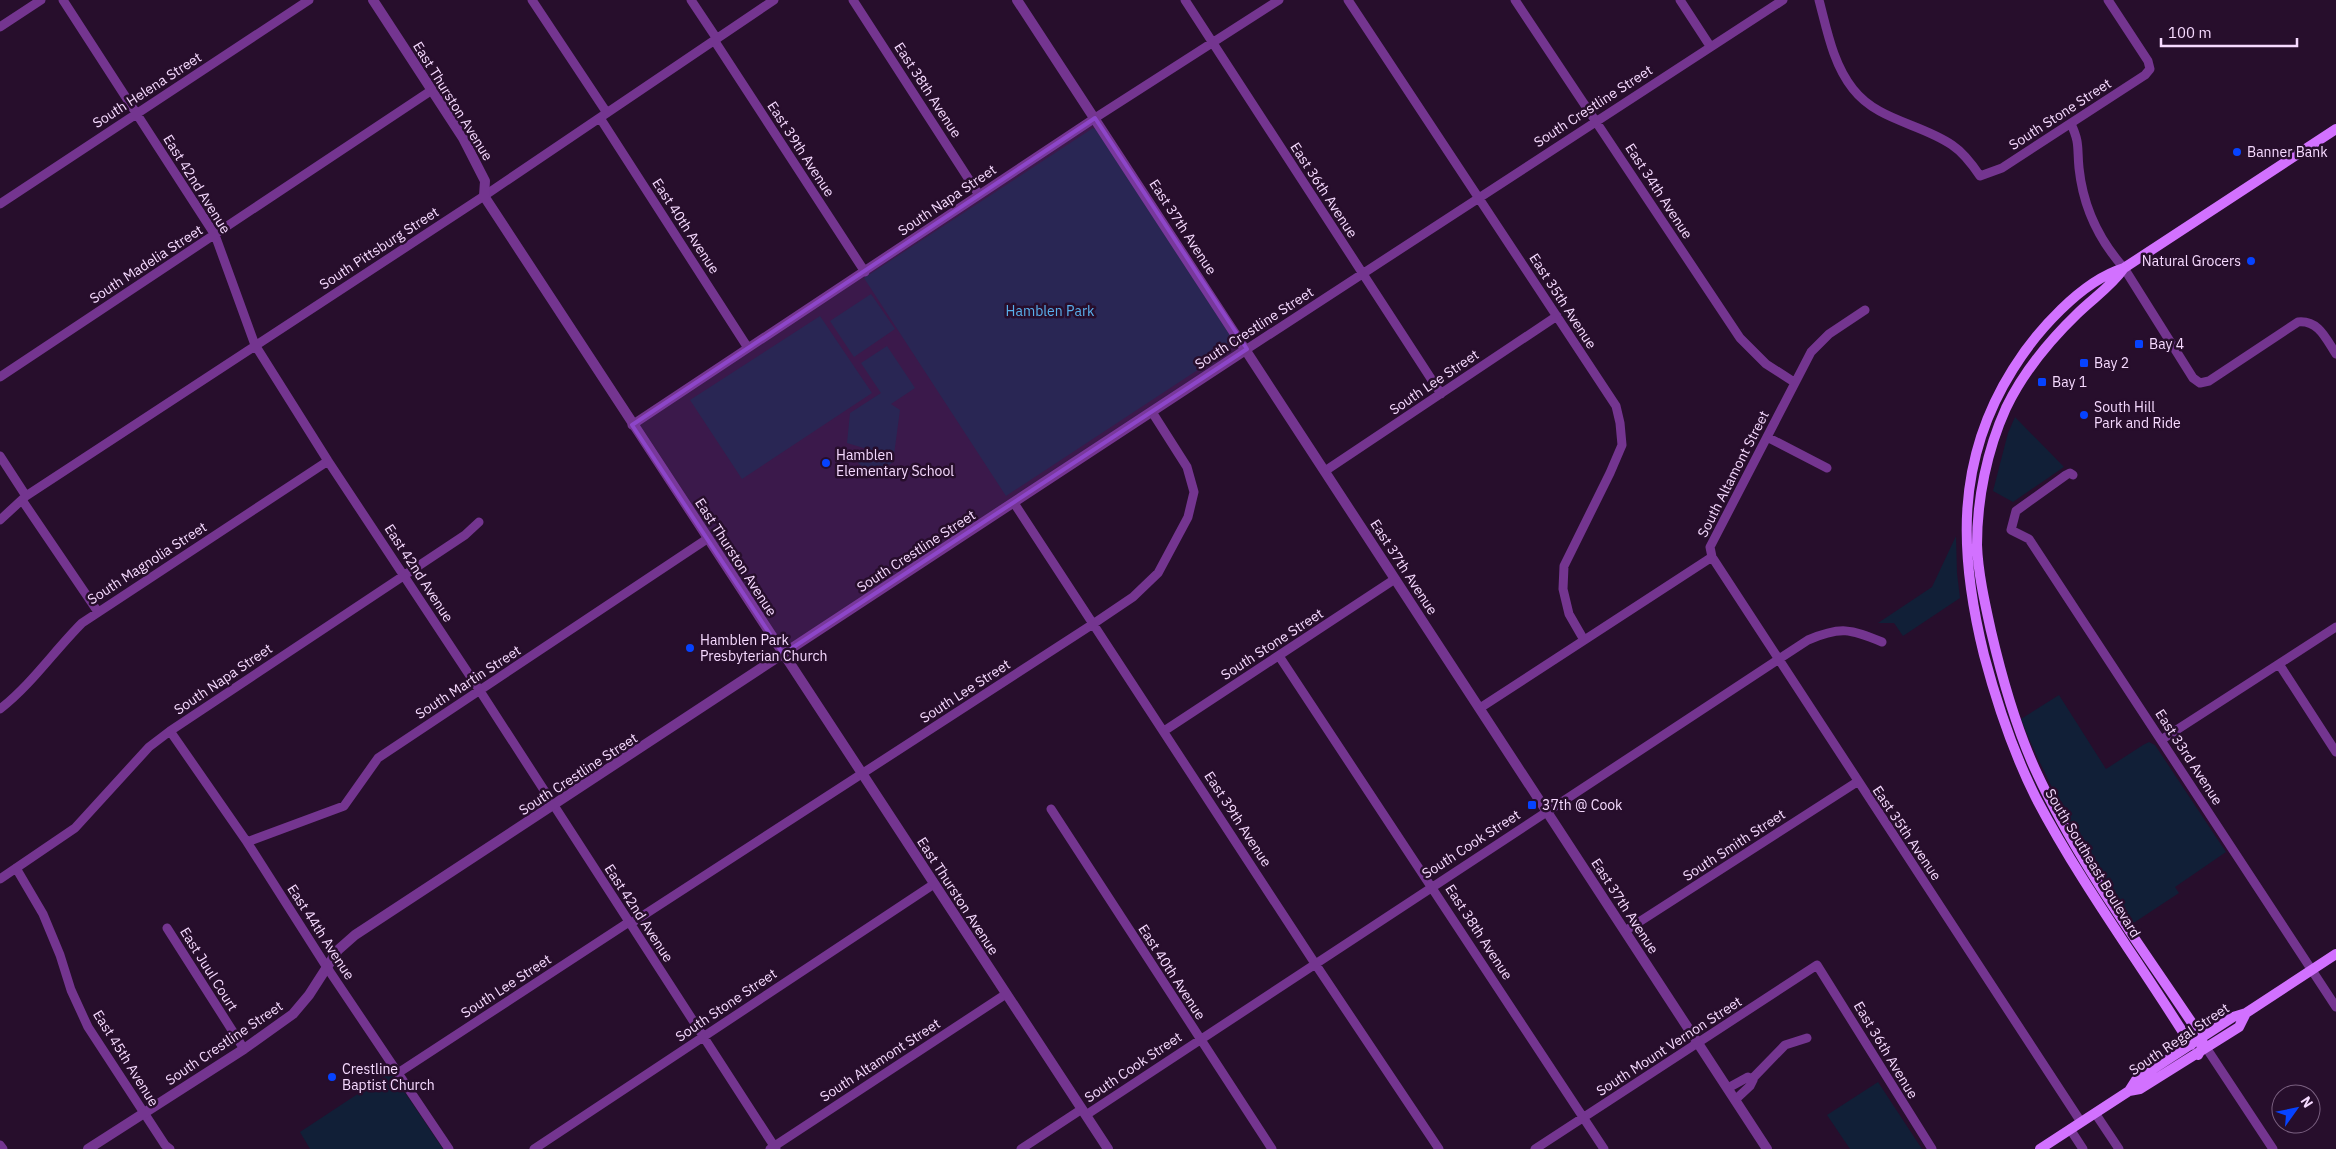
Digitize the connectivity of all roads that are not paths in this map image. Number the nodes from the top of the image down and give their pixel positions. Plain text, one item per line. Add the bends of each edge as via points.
1 (41, 0) edge
2 (63, 0) edge
3 (309, 0) edge
4 (373, 0) edge
5 (532, 0) edge
6 (691, 0) edge
7 (774, 0) edge
8 (853, 0) edge
9 (1017, 0) edge
10 (1185, 0) edge
11 (1279, 0) edge
12 (1348, 0) edge
13 (1516, 0) edge
14 (1680, 0) edge
15 (1783, 0) edge
16 (1819, 0) edge
17 (2108, 0) edge
18 (0, 27) edge
19 (715, 40) junction
20 (1213, 42) junction
21 (1710, 46) junction
22 (432, 90) junction
23 (136, 113) junction
24 (603, 116) junction
25 (1095, 118) junction
26 (1596, 121) junction
27 (2070, 124) junction
28 (2336, 129) edge
29 (979, 195) junction
30 (484, 196) junction
31 (1478, 198) junction
32 (0, 204) edge
33 (215, 235) junction
34 (2124, 268) junction
35 (865, 272) junction
36 (1362, 274) junction
37 (1865, 310) dead end
38 (1557, 316) junction
39 (255, 345) junction
40 (748, 348) junction
41 (1247, 350) junction
42 (2336, 354) edge
43 (0, 377) edge
44 (1794, 382) junction
45 (1441, 394) junction
46 (1152, 412) junction
47 (632, 425) junction
48 (1767, 437) junction
49 (0, 456) edge
50 (328, 461) junction
51 (1827, 468) dead end
52 (1325, 471) junction
53 (2073, 475) dead end
54 (24, 498) junction
55 (1014, 503) junction
56 (0, 520) edge
57 (479, 522) dead end
58 (707, 539) junction
59 (1712, 558) junction
60 (404, 576) junction
61 (1395, 579) junction
62 (98, 612) junction
63 (1093, 624) junction
64 (2336, 627) edge
65 (1584, 640) junction
66 (1882, 642) dead end
67 (784, 654) junction
68 (1279, 656) junction
69 (1780, 659) junction
70 (2279, 664) junction
71 (480, 691) junction
72 (1480, 708) junction
73 (0, 709) edge
74 (170, 731) junction
75 (1164, 731) junction
76 (2161, 740) junction
77 (2336, 752) edge
78 (863, 775) junction
79 (1857, 782) junction
80 (554, 806) junction
81 (1051, 809) dead end
82 (1547, 811) junction
83 (247, 842) junction
84 (16, 868) junction
85 (0, 879) edge
86 (934, 884) junction
87 (1432, 886) junction
88 (629, 923) junction
89 (167, 928) dead end
90 (1625, 931) junction
91 (2336, 954) edge
92 (1316, 965) junction
93 (1817, 965) joint
94 (326, 966) junction
95 (2312, 970) junction
96 (1006, 994) junction
97 (2336, 1007) edge
98 (2246, 1013) junction
99 (703, 1037) junction
100 (1807, 1038) dead end
101 (1200, 1040) junction
102 (1698, 1042) junction
103 (2192, 1045) junction
104 (2202, 1047) junction
105 (244, 1049) junction
106 (398, 1073) junction
107 (1752, 1079) junction
108 (1728, 1088) junction
109 (2129, 1092) junction
110 (1735, 1100) junction
111 (145, 1112) junction
112 (1084, 1112) junction
113 (2095, 1113) junction
114 (1584, 1118) junction
115 (2081, 1122) junction
116 (2070, 1129) junction
117 (0, 1145) edge
118 (773, 1148) edge
119 (3, 1149) edge
120 (88, 1149) edge
121 (170, 1149) edge
122 (448, 1149) edge
123 (534, 1149) edge
124 (1021, 1149) edge
125 (1108, 1149) edge
126 (1272, 1149) edge
127 (1439, 1149) edge
128 (1535, 1149) edge
129 (1604, 1149) edge
130 (1767, 1149) edge
131 (1932, 1149) edge
132 (2040, 1149) edge
133 (2083, 1149) edge
134 (2118, 1149) edge
135 (2273, 1149) edge

1 - 18 street
2 - 23 street, East 42nd Avenue
3 - 23 street, South Helena Street
4 - 22 street, East Thurston Avenue
5 - 24 street, East 40th Avenue
6 - 19 street, East 39th Avenue
7 - 19 street, South Pittsburg Street
8 - 29 street, East 38th Avenue
9 - 25 street, East 37th Avenue
10 - 20 street, East 36th Avenue
11 - 20 street, South Napa Street
12 - 31 street, East 35th Avenue
13 - 26 street, East 34th Avenue
14 - 21 street
15 - 21 street, South Crestline Street
16 - 27 street, South Stone Street via 1836,59 1853,90 1892,119 1934,134 1952,145 1965,155 1980,176 2002,168
17 - 27 street, South Stone Street via 2150,69
19 - 24 street, South Pittsburg Street
19 - 35 street, East 39th Avenue
20 - 25 street, South Napa Street
20 - 36 street, East 36th Avenue
21 - 26 street, South Crestline Street
22 - 30 street, East Thurston Avenue via 477,163 485,180
22 - 33 street, South Madelia Street
23 - 32 street, South Helena Street
23 - 33 street, East 42nd Avenue
24 - 30 street, South Pittsburg Street
24 - 40 street, East 40th Avenue
25 - 29 street, South Napa Street
25 - 41 street, East 37th Avenue
26 - 31 street, South Crestline Street
26 - 44 street, East 34th Avenue via 1740,338 1766,364
27 - 34 street via 2079,145 2079,167 2088,207 2102,242
28 - 34 main road, South Southeast Boulevard
29 - 35 street, South Napa Street
30 - 39 street, South Pittsburg Street
30 - 47 street, East Thurston Avenue
31 - 36 street, South Crestline Street
31 - 38 street, East 35th Avenue
33 - 39 street, East 42nd Avenue
33 - 43 street, South Madelia Street
34 - 42 street via 2193,378 2200,383 2209,381 2298,322 2308,321 2317,326
34 - 103 main road, South Southeast Boulevard via 2109,272 2061,312 2021,357 2003,386 1985,426 1971,475 1966,516 1967,566 1978,633 2002,719 2019,762 2062,846
34 - 104 main road, South Southeast Boulevard via 2115,281 2077,313 2047,345 2006,408 1992,444 1982,485 1977,545 1985,606 1999,665 2035,768 2077,848
35 - 40 street, South Napa Street
36 - 41 street, South Crestline Street
36 - 45 street, East 36th Avenue
37 - 44 street, South Altamont Street via 1829,334 1811,352
38 - 45 street, South Lee Street
38 - 65 street, East 35th Avenue via 1616,406 1622,445 1564,566 1563,589 1567,606
39 - 50 street, East 42nd Avenue
39 - 54 street, South Pittsburg Street
40 - 47 street, South Napa Street
41 - 46 street, South Crestline Street
41 - 52 street, East 37th Avenue
44 - 48 street, South Altamont Street
45 - 52 street, South Lee Street
46 - 55 street, South Crestline Street
46 - 63 street, South Lee Street via 1187,467 1194,492 1188,517 1158,573 1133,597
47 - 58 street, East Thurston Avenue
48 - 51 street
48 - 59 street, South Altamont Street via 1710,547
49 - 54 street
50 - 60 street, East 42nd Avenue
50 - 62 street, South Magnolia Street
52 - 61 street, East 37th Avenue
53 - 76 street, East 33rd Avenue via 2066,475 2016,511 2011,530 2029,539
54 - 56 street, South Pittsburg Street
54 - 62 street
55 - 63 street, East 39th Avenue
55 - 67 street, South Crestline Street
57 - 60 street, South Napa Street
58 - 67 street, East Thurston Avenue
58 - 71 street, South Martin Street
59 - 65 street, South Altamont Street
59 - 69 street, East 35th Avenue
60 - 71 street, East 42nd Avenue
60 - 74 street, South Napa Street
61 - 68 street, South Stone Street
61 - 72 street, East 37th Avenue
62 - 73 street, South Magnolia Street via 82,623 21,693
63 - 75 street, East 39th Avenue
63 - 78 street, South Lee Street
64 - 70 street
65 - 72 street, South Altamont Street
66 - 69 street, South Cook Street via 1854,631 1830,631 1808,640
67 - 78 street, East Thurston Avenue
67 - 80 street, South Crestline Street
68 - 75 street, South Stone Street
68 - 87 street, East 38th Avenue
69 - 79 street, East 35th Avenue
69 - 82 street, South Cook Street
70 - 76 street
70 - 77 street
71 - 80 street, East 42nd Avenue
71 - 83 street, South Martin Street via 378,758 344,806
72 - 82 street, East 37th Avenue
74 - 83 street, East 44th Avenue
74 - 84 street, South Napa Street via 149,747 75,828
75 - 92 street, East 39th Avenue
76 - 95 street, East 33rd Avenue
78 - 86 street, East Thurston Avenue
78 - 88 street, South Lee Street
79 - 90 street, South Smith Street
79 - 115 street, East 35th Avenue
80 - 88 street, East 42nd Avenue
80 - 94 street, South Crestline Street via 355,935
81 - 101 street, East 40th Avenue
82 - 87 street, South Cook Street
82 - 90 street, East 37th Avenue
83 - 94 street, East 44th Avenue
84 - 85 street, South Napa Street
84 - 111 street, East 45th Avenue via 43,914 88,1027
86 - 96 street, East Thurston Avenue
86 - 99 street, South Stone Street
87 - 92 street, South Cook Street
87 - 114 street, East 38th Avenue
88 - 99 street, East 42nd Avenue
88 - 106 street, South Lee Street
89 - 105 street, East Juul Court
90 - 102 street, East 37th Avenue
91 - 95 main road, South Regal Street
92 - 101 street, South Cook Street
92 - 127 street, East 39th Avenue
93 - 102 street, South Mount Vernon Street
93 - 131 street, East 36th Avenue
94 - 105 street, South Crestline Street via 293,1014
94 - 106 street, East 44th Avenue
95 - 97 street, East 33rd Avenue
95 - 98 main road, South Regal Street
96 - 112 street, East Thurston Avenue
96 - 118 street, South Altamont Street
98 - 104 main road, South Regal Street via 2233,1017
98 - 104 main road, South Regal Street via 2239,1027
99 - 118 street, East 42nd Avenue
99 - 123 street, South Stone Street
100 - 107 street via 1785,1046
101 - 112 street, South Cook Street
101 - 126 street, East 40th Avenue
102 - 108 street, East 37th Avenue
102 - 114 street, South Mount Vernon Street
103 - 104 main road, South Regal Street
103 - 109 main road, South Regal Street via 2136,1080
104 - 109 main road, South Regal Street via 2140,1089
104 - 135 street
105 - 111 street, South Crestline Street
106 - 122 street, East 44th Avenue
107 - 108 street via 1748,1077
107 - 110 street via 1750,1086
108 - 110 street, East 37th Avenue
109 - 113 main road, South Regal Street
110 - 130 street, East 37th Avenue
111 - 120 street, South Crestline Street
111 - 121 street, East 45th Avenue
112 - 124 street, South Cook Street
112 - 125 street, East Thurston Avenue
113 - 115 main road, South Regal Street
113 - 134 street
114 - 128 street, South Mount Vernon Street
114 - 129 street, East 38th Avenue
115 - 116 main road, South Regal Street
116 - 132 main road, South Regal Street
116 - 133 street
117 - 119 street

